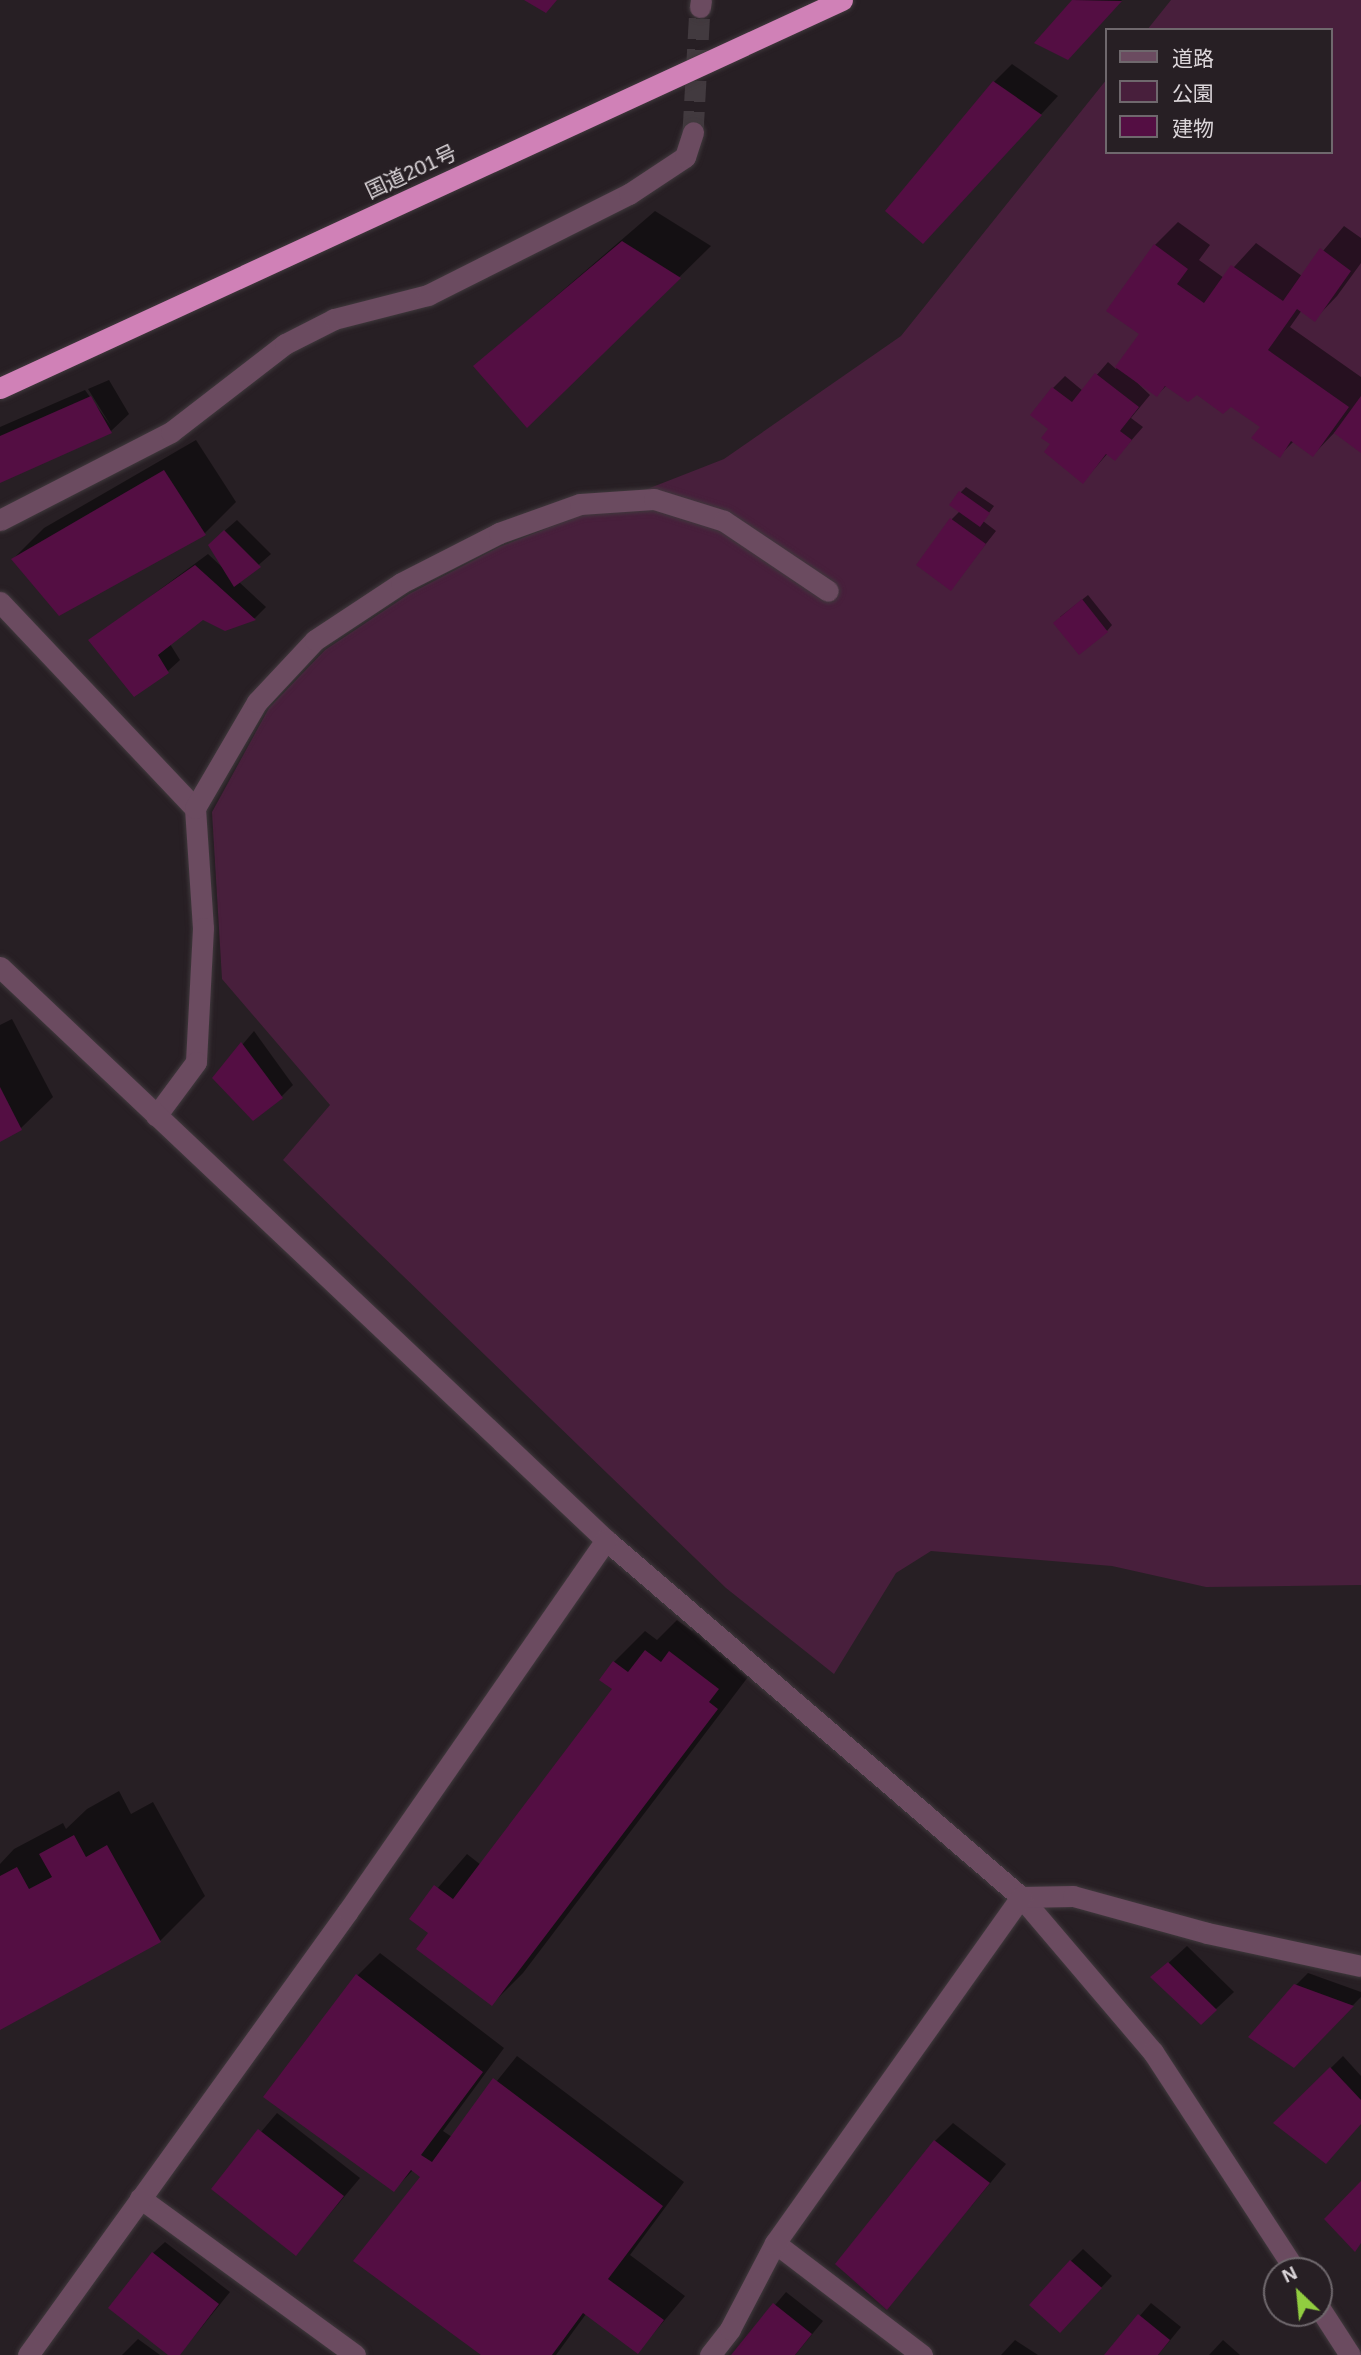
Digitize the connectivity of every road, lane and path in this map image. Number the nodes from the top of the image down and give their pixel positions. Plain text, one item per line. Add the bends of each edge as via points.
1 (842, 0) edge
2 (693, 131) tunnel mouth
3 (0, 388) edge
4 (0, 520) edge
5 (828, 592) dead end
6 (0, 602) edge
7 (195, 808) junction
8 (0, 967) edge
9 (156, 1116) junction
10 (606, 1540) junction
11 (1021, 1898) junction
12 (1361, 1966) edge
13 (140, 2198) junction
14 (775, 2243) junction
15 (1287, 2257) edge
16 (1333, 2327) edge
17 (1361, 2348) edge
18 (28, 2355) edge
19 (355, 2355) edge
20 (710, 2355) edge
21 (922, 2355) edge
22 (1353, 2355) edge

1 - 3 highway, 国道201号
2 - 4 street via 685,157 629,194 428,295 334,319 285,344 172,432
5 - 7 street via 724,521 654,499 580,504 499,533 413,577 315,640 257,702
6 - 7 street
7 - 9 street via 203,928 196,1062
8 - 9 street
9 - 10 street
10 - 11 street
10 - 13 street via 348,1912
11 - 12 street via 1073,1896 1207,1933
11 - 14 street
11 - 15 street via 1153,2052
13 - 18 street
13 - 19 street
14 - 20 street via 730,2329
14 - 21 street
16 - 22 street
17 - 22 street

